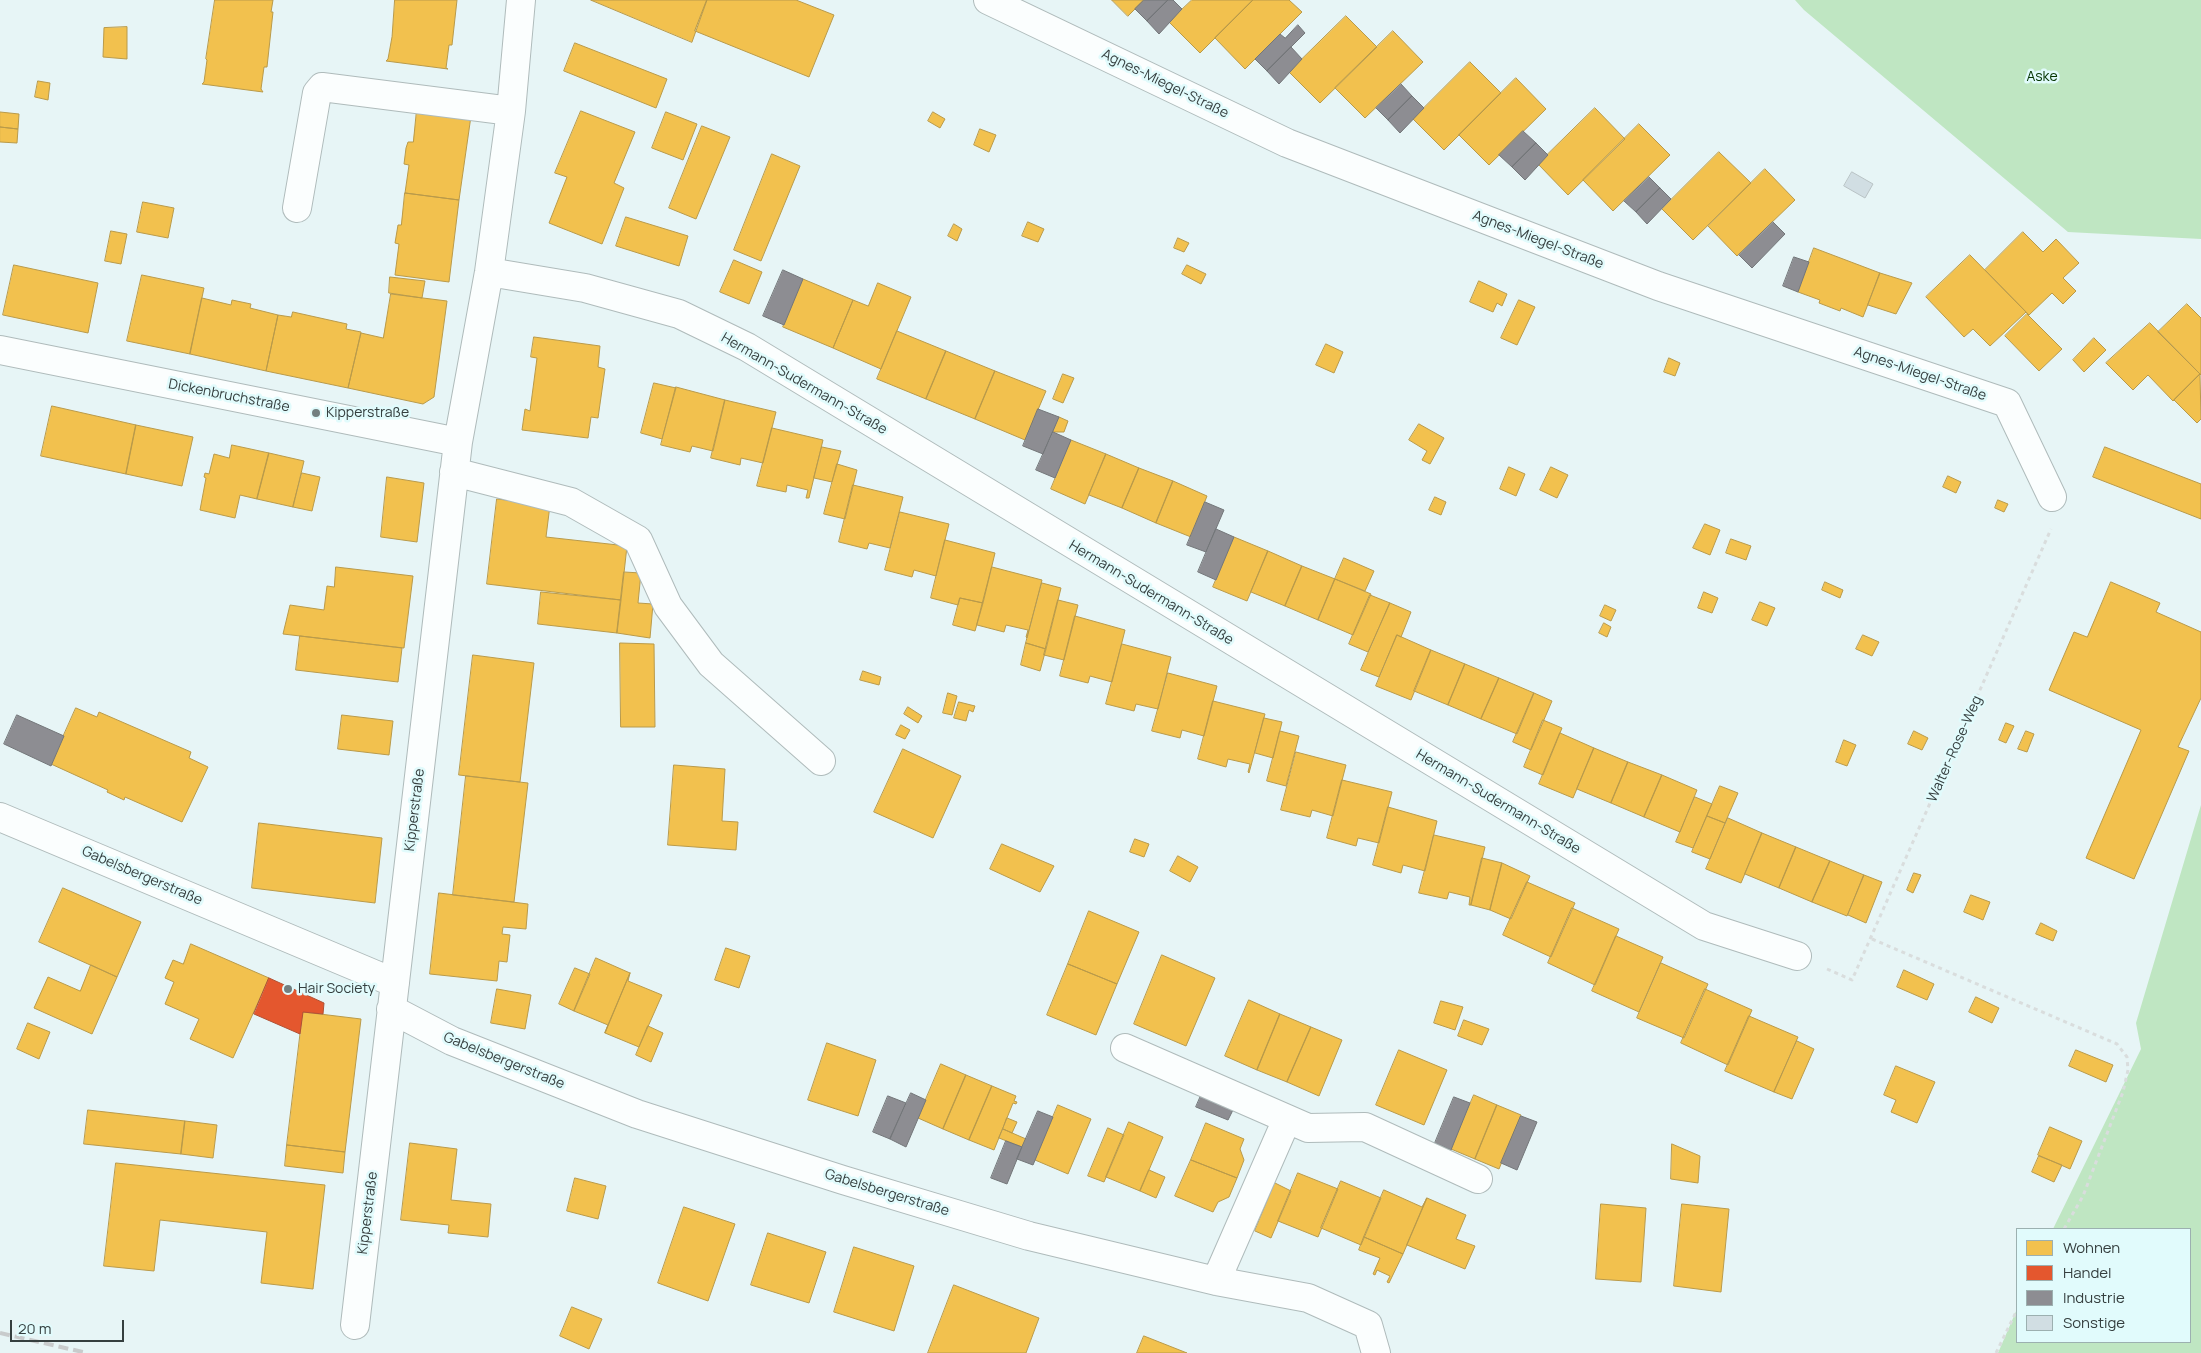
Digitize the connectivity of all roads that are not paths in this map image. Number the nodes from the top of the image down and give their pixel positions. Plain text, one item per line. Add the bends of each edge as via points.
1 (521, 0) edge
2 (988, 0) edge
3 (511, 111) junction
4 (297, 208) dead end
5 (489, 272) junction
6 (0, 350) edge
7 (458, 442) junction
8 (454, 472) junction
9 (2052, 496) dead end
10 (821, 761) dead end
11 (0, 817) edge
12 (1797, 956) dead end
13 (393, 996) junction
14 (1125, 1048) dead end
15 (1288, 1119) junction
16 (1478, 1179) dead end
17 (1216, 1281) junction
18 (355, 1325) dead end
19 (1376, 1353) edge

1 - 3 street, Kipperstraße
2 - 9 street, Agnes-Miegel-Straße via 1287,143 1658,286 2007,403
3 - 4 street via 322,87 316,93
3 - 5 street, Kipperstraße
5 - 7 street, Kipperstraße
5 - 12 street, Hermann-Sudermann-Straße via 586,288 679,314 747,347 1704,926
6 - 7 street, Dickenbruchstraße
7 - 8 street, Kipperstraße
8 - 10 street via 571,502 638,540 668,606 712,664
8 - 13 street, Kipperstraße
11 - 13 street, Gabelsbergerstraße
13 - 17 street, Gabelsbergerstraße via 452,1041 637,1114 1029,1236
13 - 18 street, Kipperstraße
14 - 15 street
15 - 16 street via 1308,1128 1365,1127
15 - 17 street
17 - 19 street, Gabelsbergerstraße via 1308,1298 1368,1324

